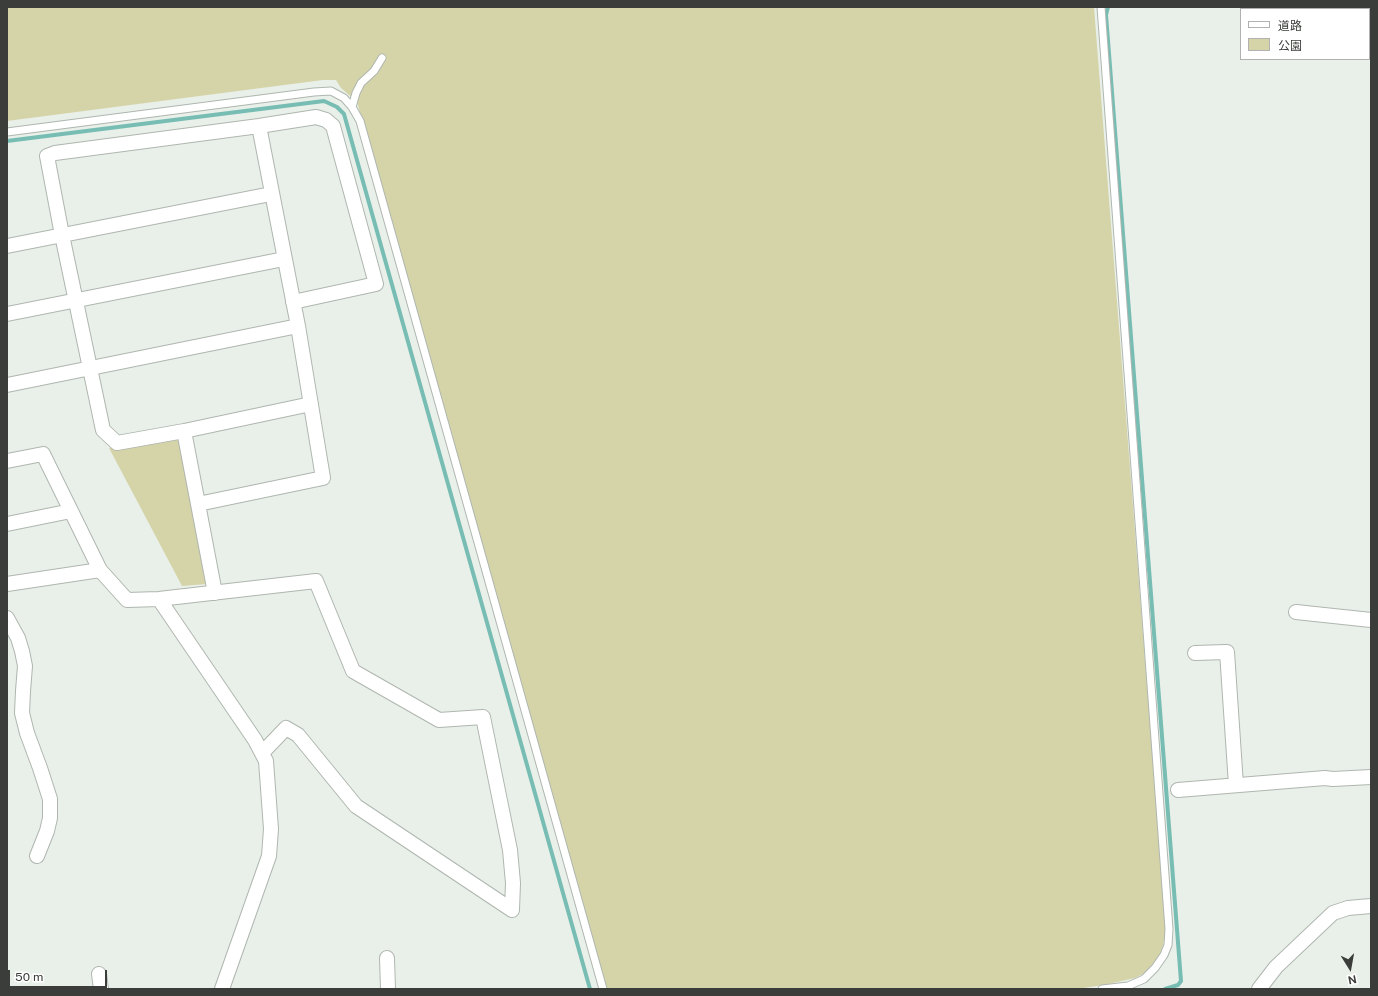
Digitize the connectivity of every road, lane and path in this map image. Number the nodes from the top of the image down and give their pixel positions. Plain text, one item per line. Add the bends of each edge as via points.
1 (1101, 7) edge
2 (382, 58) dead end
3 (352, 107) junction
4 (259, 126) junction
5 (7, 132) edge
6 (271, 194) junction
7 (62, 235) junction
8 (7, 246) edge
9 (284, 259) junction
10 (75, 300) junction
11 (293, 302) junction
12 (7, 314) edge
13 (298, 326) junction
14 (90, 368) junction
15 (7, 385) edge
16 (311, 404) junction
17 (184, 431) junction
18 (7, 461) edge
19 (198, 504) junction
20 (71, 512) junction
21 (7, 524) edge
22 (100, 570) junction
23 (7, 584) edge
24 (215, 593) junction
25 (159, 599) junction
26 (1296, 612) dead end
27 (7, 618) edge
28 (1371, 620) edge
29 (1195, 653) dead end
30 (262, 753) junction
31 (1371, 777) edge
32 (1236, 786) junction
33 (1178, 790) dead end
34 (37, 856) dead end
35 (1371, 906) edge
36 (387, 958) dead end
37 (99, 974) dead end
38 (101, 989) edge
39 (222, 989) edge
40 (388, 989) edge
41 (604, 989) edge
42 (1102, 989) edge
43 (1259, 989) edge

1 - 42 lane via 1169,928 1168,945 1164,956 1144,979 1128,986
2 - 3 lane via 374,71 361,83
3 - 5 lane via 344,98 331,92 314,92
3 - 41 lane via 360,121
4 - 6 street
4 - 7 street via 47,156
4 - 11 street via 316,117 334,126 376,284
6 - 7 street
6 - 9 street
7 - 8 street
7 - 10 street
9 - 10 street
9 - 11 street
10 - 12 street
10 - 14 street
11 - 13 street
13 - 14 street
13 - 16 street
14 - 15 street
14 - 17 street via 103,430 117,442
16 - 17 street
16 - 19 street via 323,478
17 - 19 street
18 - 20 street via 43,454
19 - 24 street
20 - 21 street
20 - 22 street
22 - 23 street
22 - 25 street via 127,600
24 - 25 street
24 - 30 street via 316,581 353,671 439,720 483,717 510,850 512,910 356,806 292,731 286,728
25 - 30 street
26 - 28 street
27 - 34 street via 18,638 25,666 22,713 50,799 50,818
29 - 32 street via 1227,652
30 - 39 street via 266,761 271,829 269,856
31 - 32 street via 1325,778
32 - 33 street
35 - 43 street via 1348,908 1333,914 1276,967
36 - 40 street
37 - 38 street

